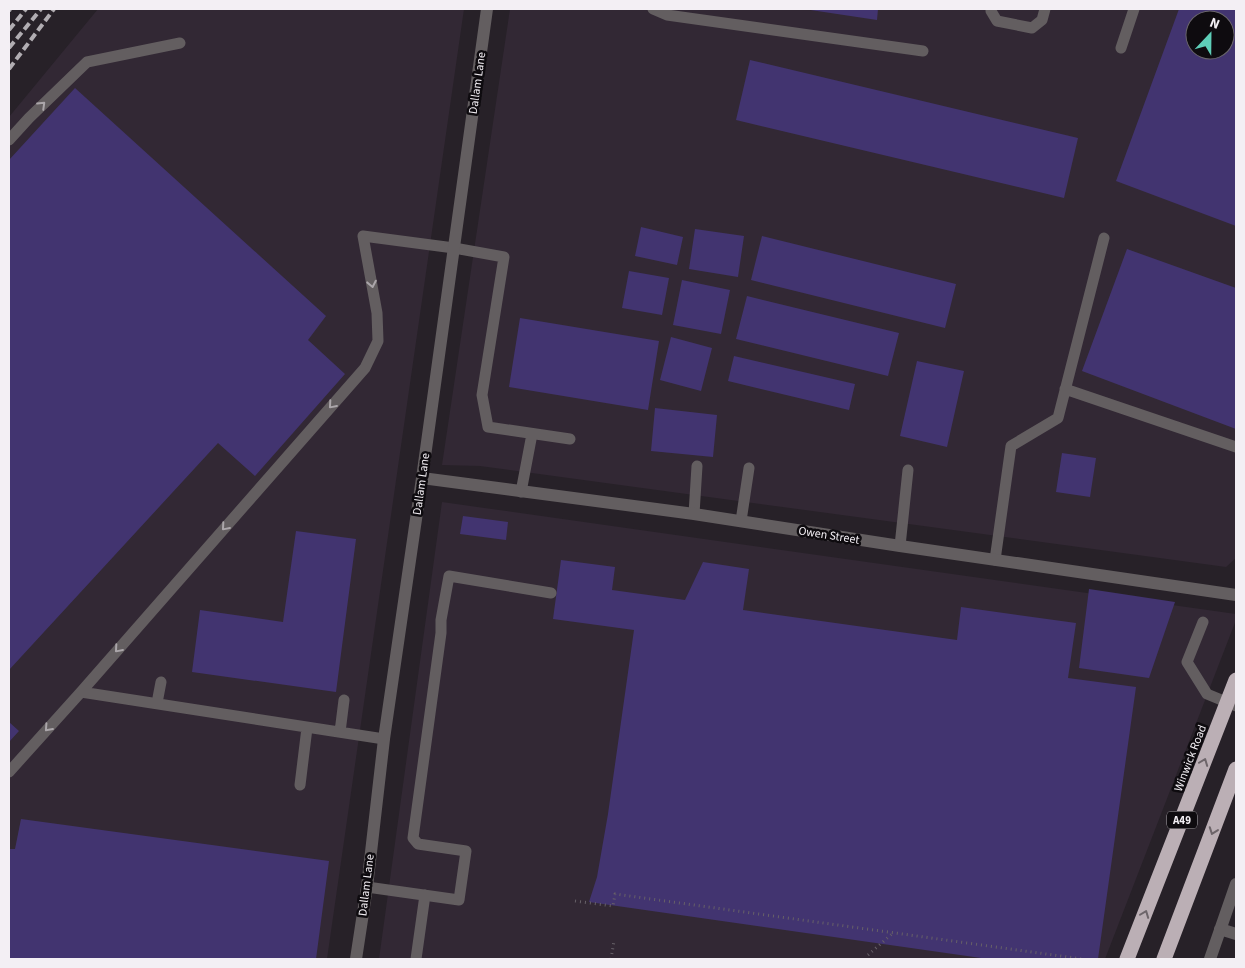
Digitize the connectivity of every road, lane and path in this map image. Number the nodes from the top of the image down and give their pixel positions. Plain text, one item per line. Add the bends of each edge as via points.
1 (487, 9) edge
2 (654, 9) edge
3 (992, 9) edge
4 (1045, 9) edge
5 (1134, 9) edge
6 (180, 43) dead end
7 (1121, 48) dead end
8 (923, 50) dead end
9 (9, 140) edge
10 (1104, 238) dead end
11 (454, 248) junction
12 (1066, 389) junction
13 (532, 434) junction
14 (570, 439) dead end
15 (1236, 448) edge
16 (697, 466) dead end
17 (749, 468) dead end
18 (908, 470) dead end
19 (422, 478) junction
20 (521, 492) junction
21 (694, 514) junction
22 (741, 522) junction
23 (900, 546) junction
24 (995, 560) junction
25 (551, 593) dead end
26 (1236, 595) edge
27 (1203, 622) dead end
28 (1236, 680) edge
29 (162, 682) dead end
30 (81, 692) junction
31 (344, 700) dead end
32 (157, 703) junction
33 (1232, 705) edge
34 (307, 728) junction
35 (340, 732) junction
36 (384, 739) junction
37 (1236, 769) edge
38 (9, 772) edge
39 (300, 785) dead end
40 (1236, 884) edge
41 (367, 887) junction
42 (425, 895) junction
43 (575, 901) dead end
44 (1220, 929) junction
45 (892, 933) junction
46 (1236, 934) edge
47 (614, 941) dead end
48 (868, 955) dead end
49 (356, 959) edge
50 (416, 959) edge
51 (611, 959) edge
52 (1082, 959) edge
53 (1128, 959) edge
54 (1164, 959) edge
55 (1210, 959) edge

1 - 11 street, Dallam Lane
2 - 8 lane via 667,15
3 - 4 lane via 997,21 1032,28 1042,20
5 - 7 lane
9 -> 6 lane via 88,62
10 - 12 lane
11 - 13 lane via 504,257 482,395 488,427
11 - 19 street, Dallam Lane
11 -> 30 lane via 363,236 377,313 378,341 364,368
12 - 15 lane
12 - 24 lane via 1058,418 1011,446
13 - 14 lane
13 - 20 lane
16 - 21 lane
17 - 22 lane
18 - 23 lane
19 - 20 street, Owen Street
19 - 36 street, Dallam Lane
20 - 21 street, Owen Street
21 - 22 street, Owen Street
22 - 23 street, Owen Street
23 - 24 street, Owen Street
24 - 26 street, Owen Street
25 - 42 lane via 449,576 413,838 418,844 466,851 459,900
27 - 33 lane via 1187,662 1207,694
28 - 33 highway, Winwick Road / A49
29 - 32 lane
30 - 32 lane
30 -> 38 lane
31 - 35 lane
32 - 34 lane
53 -> 33 highway, Winwick Road / A49
34 - 35 lane
34 - 39 lane
35 - 36 lane
36 - 41 street, Dallam Lane
37 -> 54 highway, A49
40 - 44 street
41 - 42 lane
41 - 49 street, Dallam Lane
42 - 50 lane
43 - 45 path via 613,906 615,894
44 - 46 street
44 - 55 street
45 - 48 path
45 - 52 path
47 - 51 path

